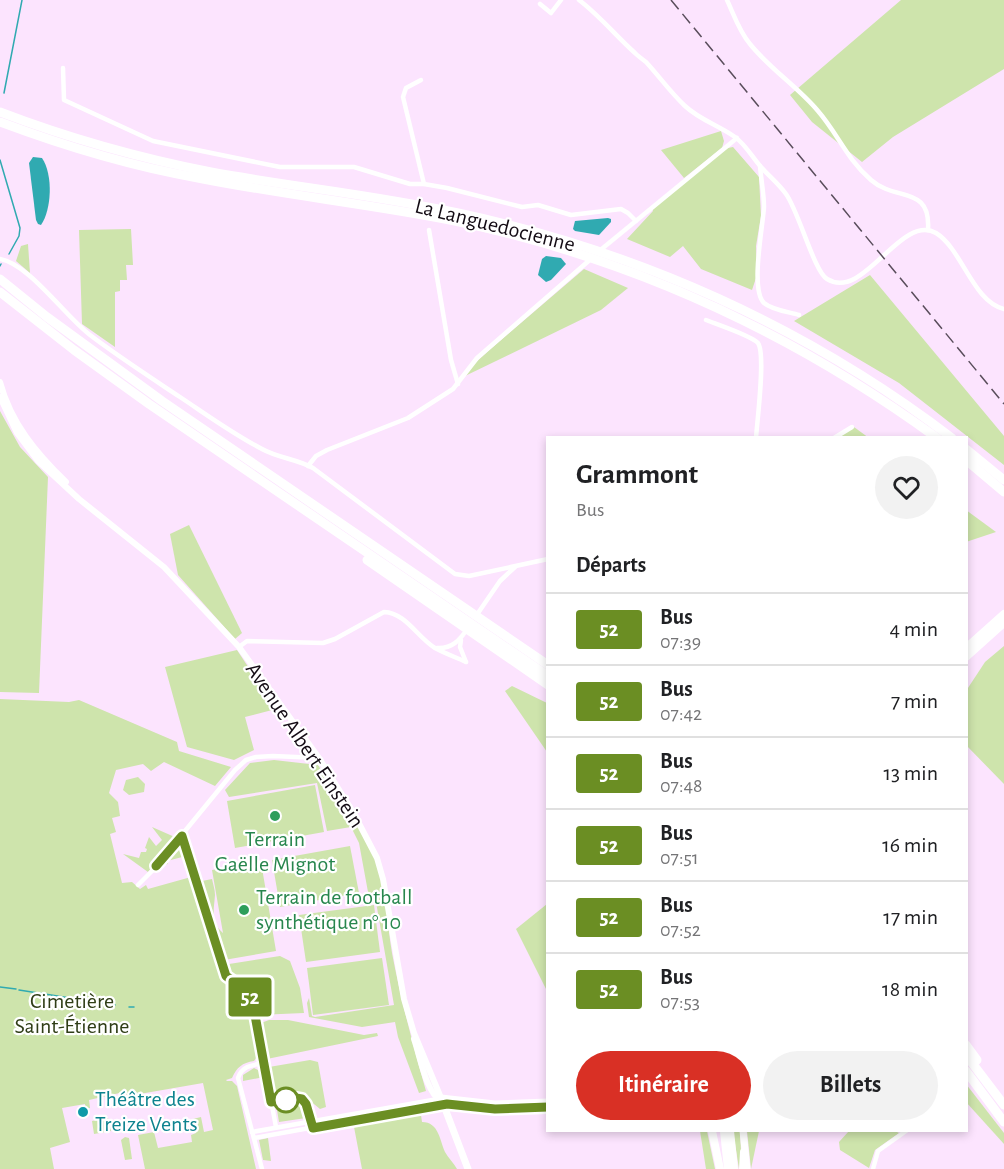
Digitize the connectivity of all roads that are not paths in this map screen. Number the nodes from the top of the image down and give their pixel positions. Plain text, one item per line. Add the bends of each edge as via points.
1 (561, 0) edge
2 (579, 0) edge
3 (727, 0) edge
4 (540, 4) dead end
5 (63, 68) dead end
6 (421, 81) dead end
7 (0, 112) edge
8 (0, 122) edge
9 (726, 131) junction
10 (737, 138) junction
11 (727, 146) junction
12 (760, 166) junction
13 (423, 184) junction
14 (636, 221) junction
15 (429, 230) dead end
16 (928, 230) junction
17 (0, 259) edge
18 (2, 287) edge
19 (1004, 309) edge
20 (799, 315) dead end
21 (706, 320) dead end
22 (0, 382) edge
23 (458, 384) junction
24 (0, 397) edge
25 (852, 427) dead end
26 (756, 436) edge
27 (837, 436) edge
28 (934, 436) edge
29 (949, 436) edge
30 (968, 451) edge
31 (968, 462) edge
32 (308, 466) junction
33 (1004, 480) edge
34 (1004, 492) edge
35 (99, 513) junction
36 (314, 516) junction
37 (546, 559) edge
38 (519, 565) junction
39 (1004, 614) edge
40 (1004, 623) edge
41 (463, 637) junction
42 (968, 645) edge
43 (239, 647) junction
44 (434, 647) junction
45 (968, 655) edge
46 (546, 664) edge
47 (546, 675) edge
48 (546, 684) edge
49 (319, 758) junction
50 (182, 836) junction
51 (138, 885) dead end
52 (968, 1048) edge
53 (968, 1058) edge
54 (264, 1063) junction
55 (968, 1074) edge
56 (981, 1074) junction
57 (440, 1100) junction
58 (546, 1102) edge
59 (456, 1104) junction
60 (1004, 1105) edge
61 (522, 1107) junction
62 (546, 1107) edge
63 (447, 1116) junction
64 (1004, 1122) edge
65 (276, 1127) junction
66 (252, 1132) junction
67 (712, 1132) edge
68 (724, 1132) edge
69 (730, 1132) edge
70 (743, 1132) edge
71 (905, 1132) edge
72 (254, 1138) junction
73 (744, 1152) joint
74 (262, 1169) edge
75 (468, 1169) edge
76 (718, 1169) edge
77 (728, 1169) edge
78 (734, 1169) edge
79 (745, 1169) edge
80 (873, 1169) edge

1 - 4 street via 551,13
2 - 9 street via 644,60 686,107
3 - 16 street via 750,45 808,99 856,165 880,188 920,200 927,209
5 - 13 street via 64,100 153,141 280,166 354,166 410,184
6 - 13 street via 406,88 404,97
7 - 29 highway, La Languedocienne via 147,158 459,213 615,256 699,289 782,329 876,385
8 - 28 highway, La Languedocienne via 95,154 162,171 447,220 593,258 696,298 773,335 865,388
9 - 10 street
9 - 11 street
10 - 11 street
10 - 12 street
11 - 14 street
12 - 16 street via 786,194 818,268 829,280 853,280 902,241
12 - 20 street via 764,206 758,255 759,292 767,305
13 - 14 street via 571,215 621,208
14 - 23 street via 477,358
15 - 23 street
16 - 19 street via 947,243 989,302
17 - 32 street via 26,273 88,334 145,374 263,450
18 - 36 highway via 95,365
18 - 46 highway
21 - 26 street via 753,339 759,347
22 - 35 street, Avenue Albert Einstein via 18,425 36,452
23 - 32 street via 420,412 327,450
24 - 35 street, Avenue Albert Einstein via 29,451 50,474
25 - 27 street
30 - 33 highway
31 - 34 highway
32 - 38 street via 455,574 470,576
35 - 43 street, Avenue Albert Einstein via 164,567
36 - 47 highway
36 - 48 highway via 365,558
37 - 38 street
38 - 41 street via 508,572
39 - 42 highway
40 - 45 highway
41 - 44 street via 443,648
41 - 44 street via 460,647 466,662
43 - 44 street via 247,641 323,643 384,612 392,612
43 - 49 street, Avenue Albert Einstein
49 - 50 street via 273,756 246,760
49 - 57 street, Avenue Albert Einstein via 377,858 401,987
50 - 51 street
50 - 54 street via 226,976 252,999
52 - 56 highway via 978,1061
53 - 56 highway
54 - 65 street
54 - 66 street via 247,1066 238,1078
55 - 64 highway
56 - 60 highway
57 - 59 main road
57 - 61 main road
57 - 63 main road, Avenue Albert Einstein
57 - 65 street
57 - 72 street
58 - 61 main road
59 - 61 main road via 495,1109
59 - 63 main road
61 - 62 main road
63 - 75 main road, Avenue Albert Einstein
65 - 66 street
66 - 72 street
67 - 76 main road
68 - 77 highway
69 - 78 highway
70 - 73 main road
71 - 80 street via 878,1151
72 - 74 street
73 - 79 main road

